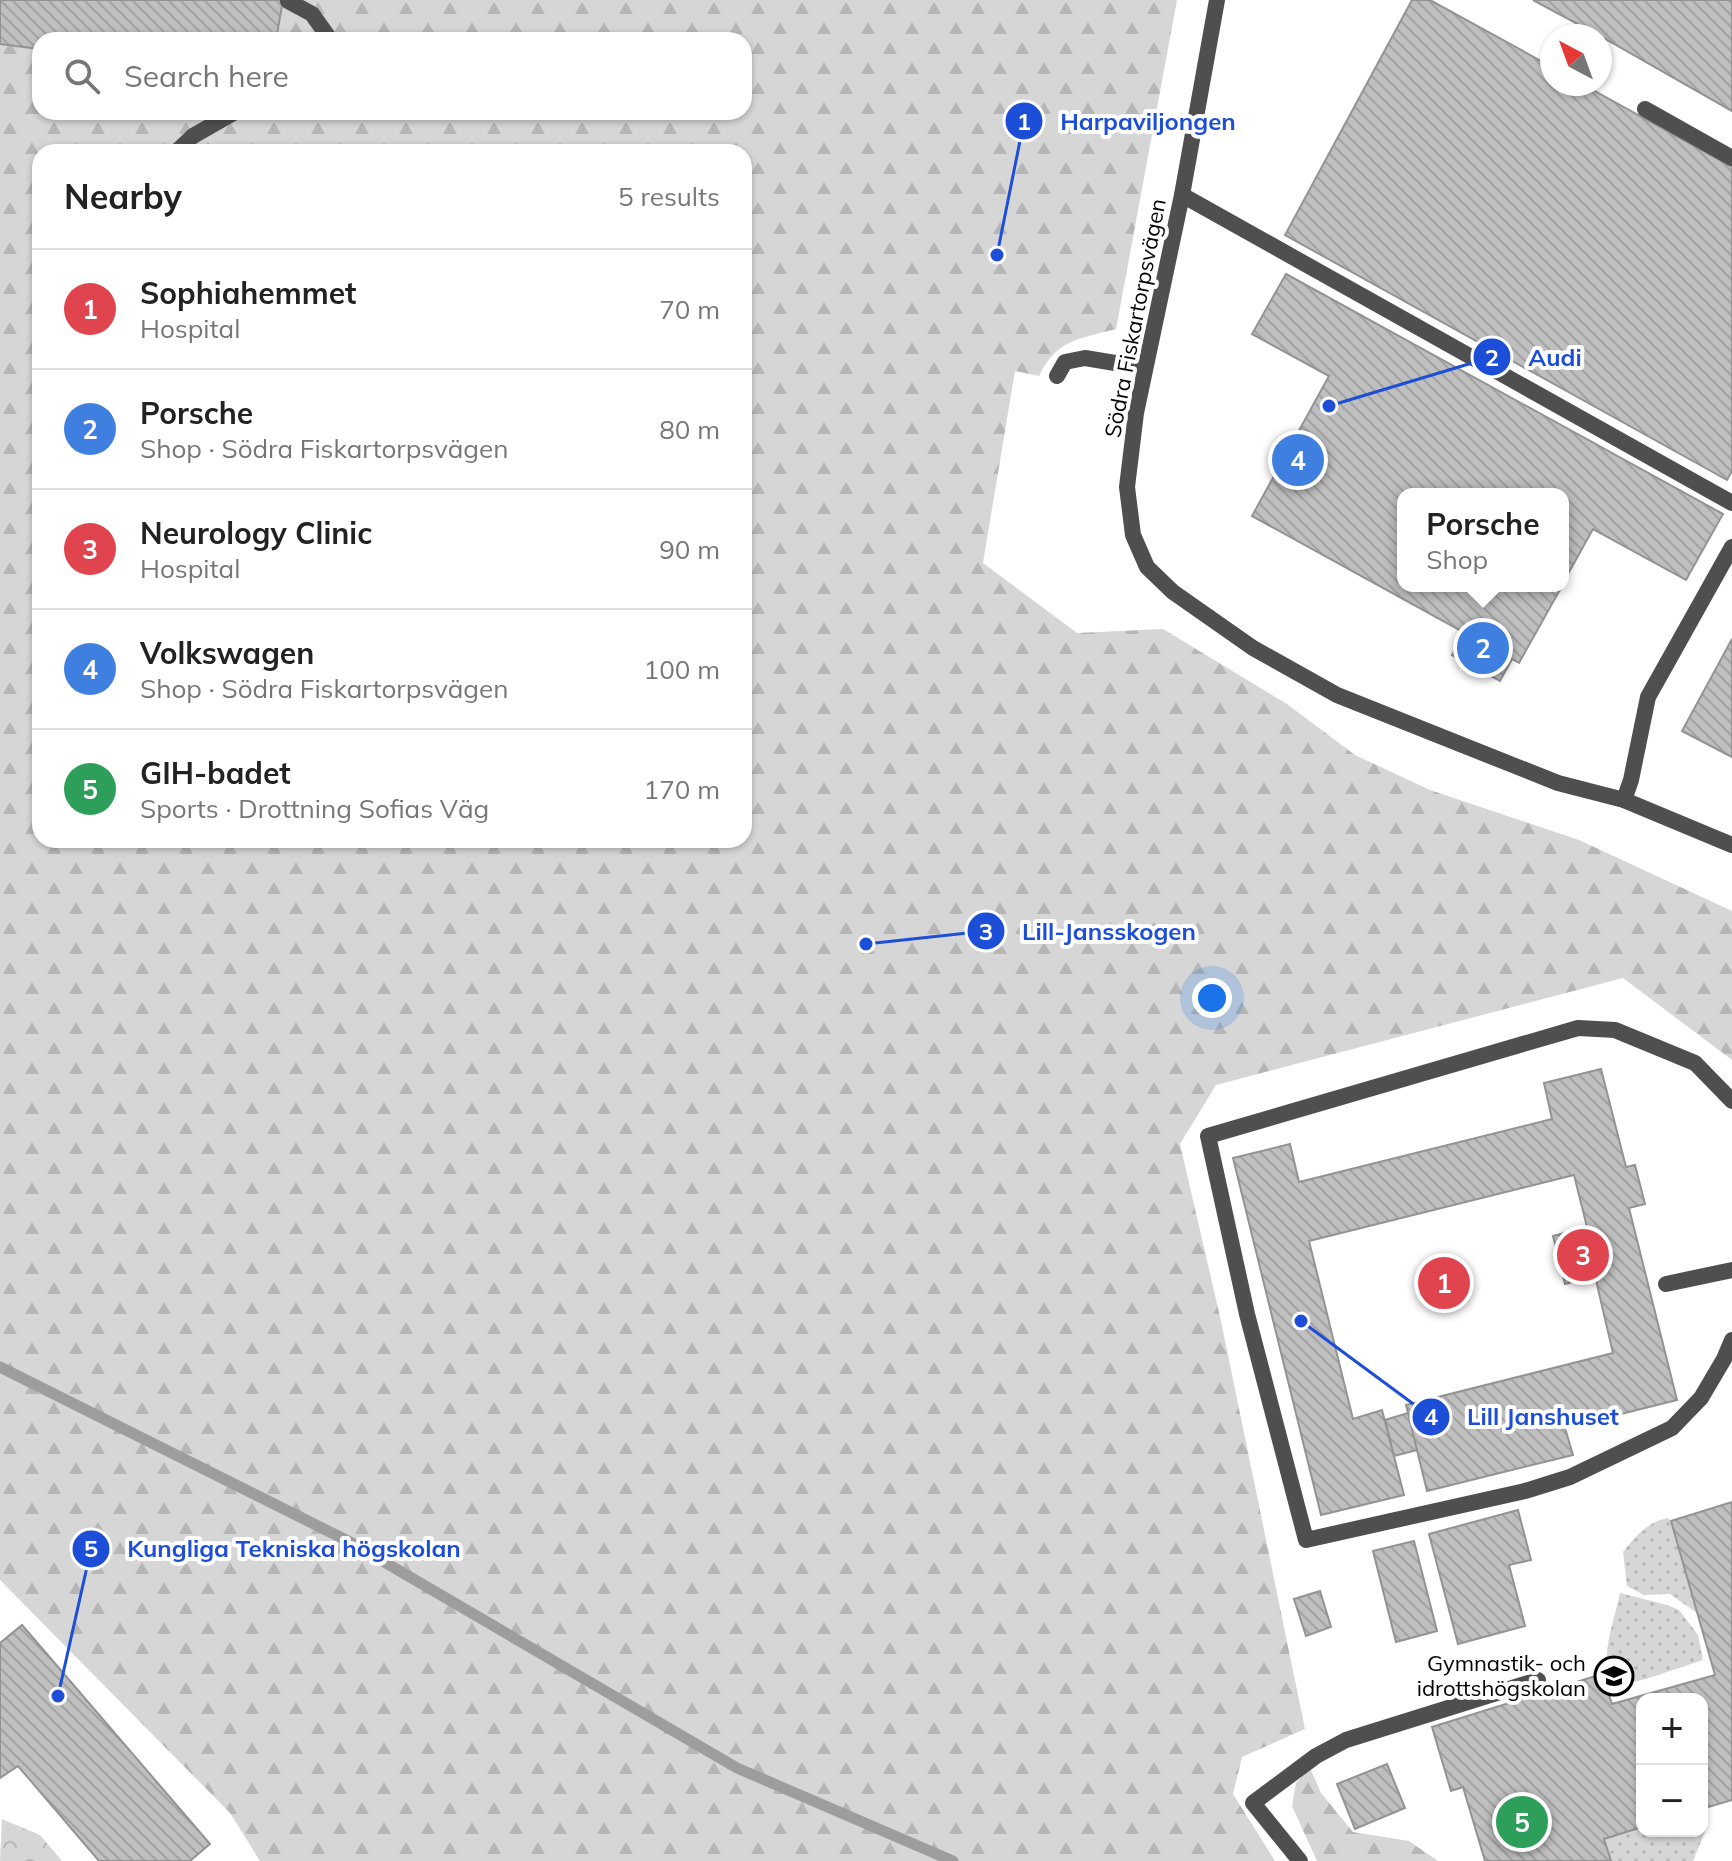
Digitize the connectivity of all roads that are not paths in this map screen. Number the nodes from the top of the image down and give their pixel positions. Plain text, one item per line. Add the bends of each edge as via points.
1 (1217, 0) edge
2 (288, 1) edge
3 (325, 32) edge
4 (1645, 109) dead end
5 (221, 120) edge
6 (184, 144) edge
7 (1732, 158) edge
8 (1182, 195) junction
9 (1145, 368) junction
10 (1057, 376) dead end
11 (1732, 503) edge
12 (1732, 547) edge
13 (1624, 800) junction
14 (1732, 845) edge
15 (1732, 1101) edge
16 (1732, 1270) edge
17 (1666, 1284) dead end
18 (1732, 1340) edge
19 (1538, 1680) dead end
20 (1300, 1861) edge

1 - 8 street, Södra Fiskartorpsvägen
2 - 3 street via 312,14
4 - 7 street
5 - 6 street
8 - 9 street, Södra Fiskartorpsvägen
8 - 11 street
9 - 10 street via 1085,358 1065,362
9 - 13 street, Södra Fiskartorpsvägen via 1127,487 1133,535 1147,567 1173,592 1253,648 1337,695 1558,783
12 - 13 street via 1648,697
13 - 14 street, Södra Fiskartorpsvägen
15 - 18 street via 1695,1063 1615,1030 1578,1028 1208,1136 1247,1314 1306,1540 1570,1477 1672,1428 1701,1398
16 - 17 street
19 - 20 street via 1346,1740 1253,1803

